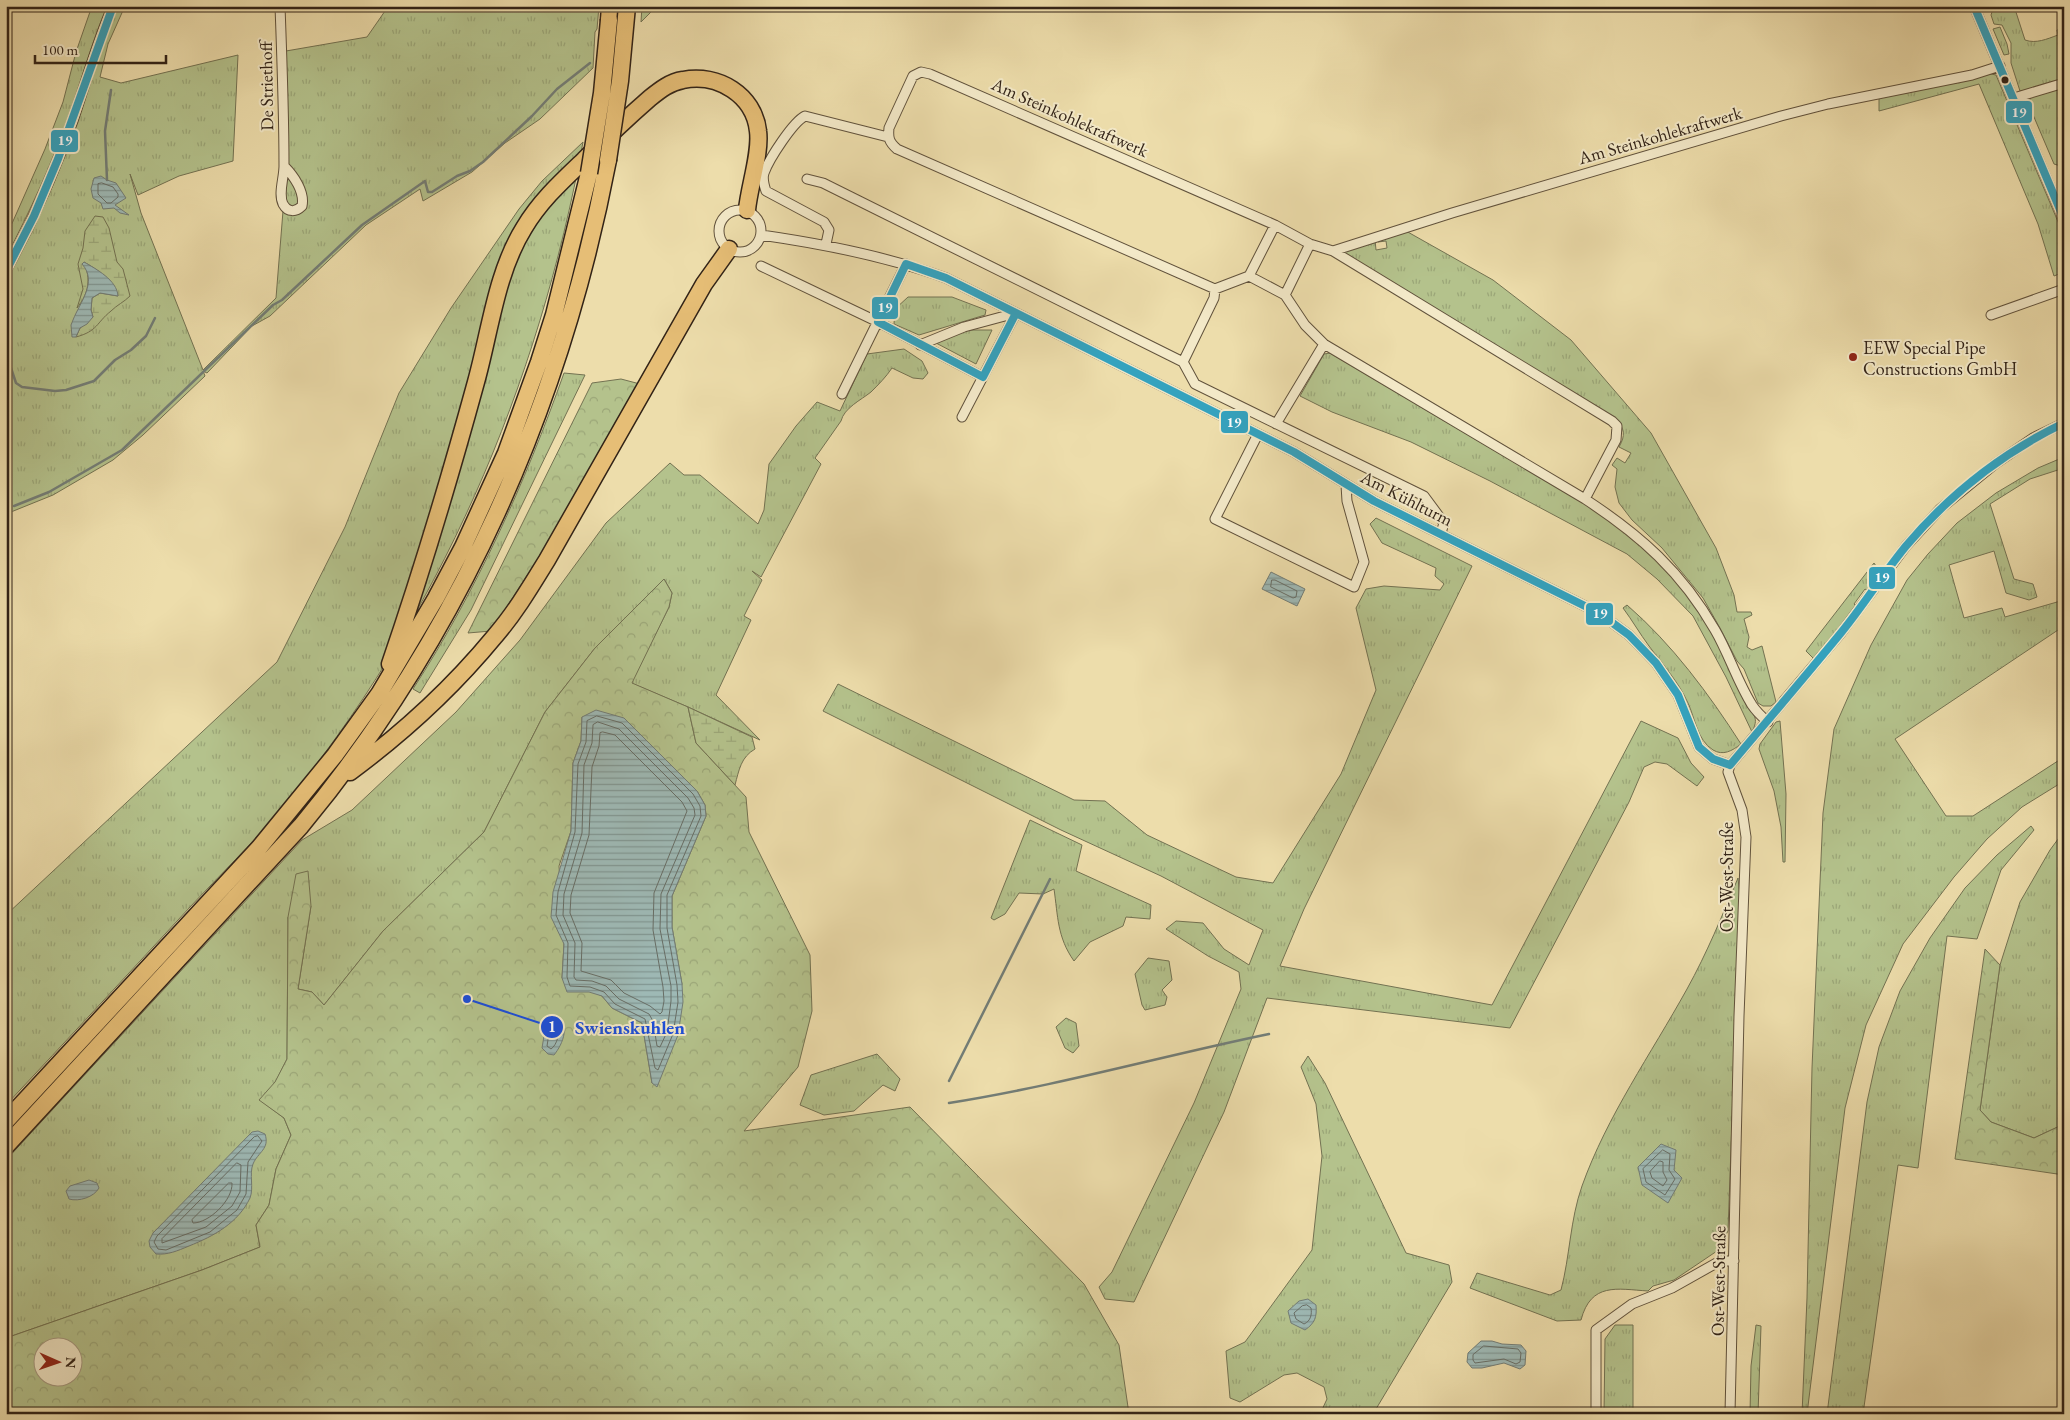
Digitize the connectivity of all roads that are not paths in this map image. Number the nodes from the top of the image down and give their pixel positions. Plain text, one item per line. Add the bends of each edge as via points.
1 (113, 6) edge
2 (280, 6) edge
3 (627, 6) edge
4 (1974, 6) edge
5 (610, 13) edge
6 (2000, 66) junction
7 (2064, 83) edge
8 (2014, 98) junction
9 (888, 137) junction
10 (284, 166) dead end
11 (807, 179) dead end
12 (747, 210) junction
13 (2064, 220) edge
14 (1275, 225) junction
15 (761, 235) junction
16 (826, 244) junction
17 (1310, 244) junction
18 (729, 249) junction
19 (1333, 251) junction
20 (906, 264) junction
21 (761, 266) dead end
22 (6, 271) edge
23 (1249, 276) junction
24 (1215, 289) junction
25 (2064, 289) edge
26 (1285, 295) junction
27 (1016, 313) junction
28 (1991, 315) dead end
29 (878, 322) junction
30 (920, 344) junction
31 (1324, 344) junction
32 (1183, 362) junction
33 (983, 377) junction
34 (842, 394) dead end
35 (962, 417) dead end
36 (2064, 423) edge
37 (1276, 424) junction
38 (1258, 434) junction
39 (1346, 485) junction
40 (1585, 499) junction
41 (1441, 534) junction
42 (379, 694) junction
43 (1768, 722) junction
44 (1730, 766) junction
45 (336, 783) junction
46 (6, 1121) edge
47 (6, 1146) edge
48 (1734, 1261) junction
49 (1596, 1414) edge
50 (1730, 1414) edge

1 - 22 street via 56,167
2 - 10 street, De Striethoff
3 - 45 highway, bridge via 608,160 585,267 546,394 511,484 469,572 427,648
4 - 6 street
5 - 42 highway, bridge via 589,173 540,362 506,453 463,546
6 - 8 street
6 - 19 street, Am Steinkohlekraftwerk via 1972,75 1781,116
7 - 8 street
8 - 13 street
9 - 14 street, Am Steinkohlekraftwerk via 913,76 922,72
9 - 16 street via 805,116 792,126 764,173 766,192 824,222 829,230
9 - 24 street via 890,144 897,148
11 - 32 street via 823,183
12 - 15 street via 757,217
12 - 18 street via 728,213 720,224 720,238
12 - 42 highway via 759,147 754,113 730,88 716,80 700,78 665,86 553,189 537,208 516,243 503,277 436,524
14 - 17 street, Am Steinkohlekraftwerk
14 - 23 street
15 - 16 street, Am Kühlturm
15 - 18 street via 749,250
16 - 20 street, Am Kühlturm
17 - 19 street, Am Steinkohlekraftwerk
17 - 26 street
18 - 45 highway via 704,284 547,560 496,636 411,722
19 - 40 street, Am Steinkohlekraftwerk via 1612,420 1617,426 1616,440
20 - 27 street, Am Kühlturm via 946,278
20 - 29 street
21 - 29 street
23 - 24 street
23 - 26 street
24 - 32 street via 1214,298
25 - 28 street
26 - 31 street
27 - 30 street via 964,327
27 - 33 street
27 - 38 street, Am Kühlturm
29 - 30 street
29 - 34 street
30 - 33 street
31 - 37 street
31 - 40 street
32 - 37 street via 1195,384
33 - 35 street
36 - 43 street via 2033,438 1995,464 1940,509 1906,546 1841,633
37 - 41 street via 1424,496 1444,523
38 - 39 street, Am Kühlturm
38 - 39 street via 1215,520 1354,587 1364,562
39 - 41 street, Am Kühlturm
40 - 43 street via 1635,534 1673,569 1696,598 1716,632 1753,706
41 - 44 street, Am Kühlturm via 1617,625 1645,650 1668,680 1682,704 1699,747 1713,759
42 - 46 highway via 335,755 259,848
43 - 44 street
44 - 48 street, Ost-West-Straße via 1728,772 1742,810 1746,837
45 - 47 highway via 273,859
48 - 49 street via 1720,1261 1672,1288 1632,1304 1596,1330
48 - 50 street, Ost-West-Straße

